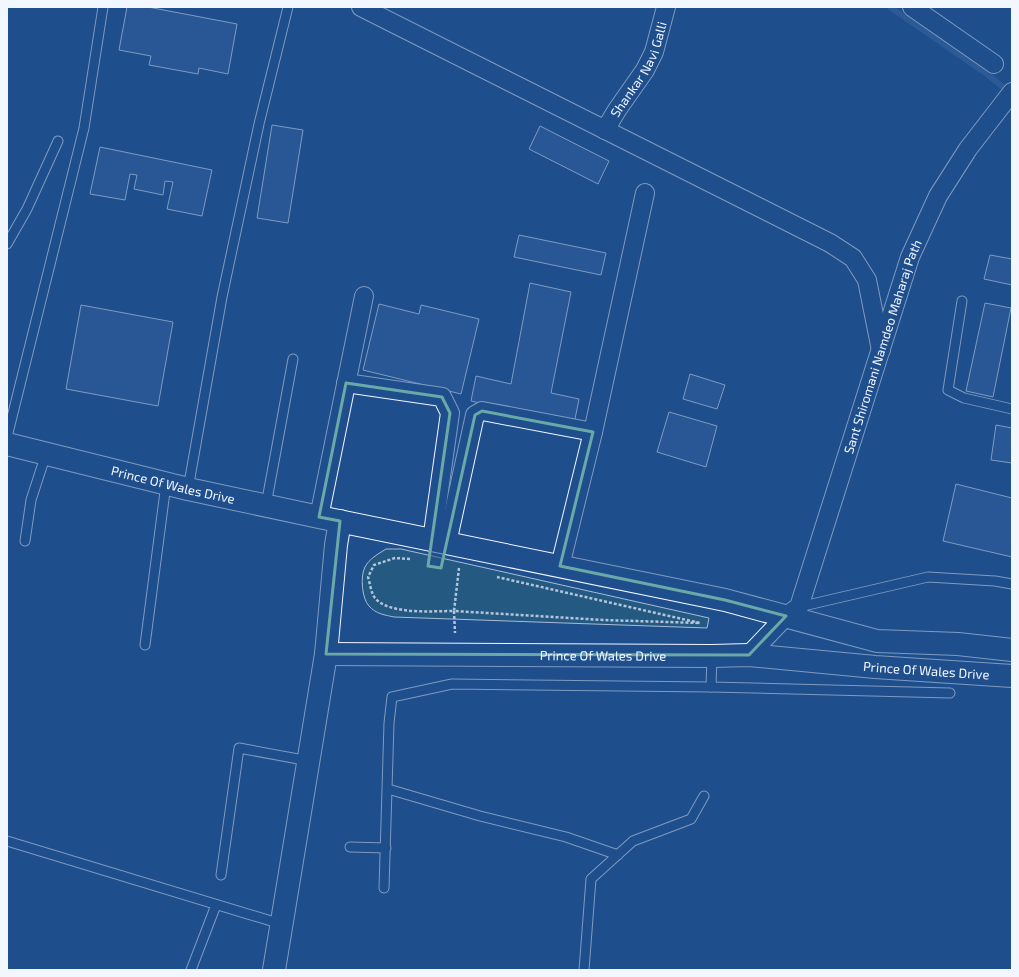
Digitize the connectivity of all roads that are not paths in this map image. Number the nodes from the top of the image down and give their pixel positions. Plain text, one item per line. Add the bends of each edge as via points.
1 (103, 7) edge
2 (288, 7) edge
3 (362, 7) edge
4 (666, 7) edge
5 (912, 7) edge
6 (994, 64) dead end
7 (1012, 92) edge
8 (605, 130) junction
9 (58, 141) dead end
10 (645, 193) dead end
11 (7, 244) edge
12 (364, 296) dead end
13 (962, 300) dead end
14 (881, 350) junction
15 (293, 359) dead end
16 (346, 382) junction
17 (1012, 409) edge
18 (593, 432) junction
19 (7, 437) edge
20 (7, 444) edge
21 (46, 454) junction
22 (166, 483) junction
23 (188, 488) junction
24 (266, 505) junction
25 (319, 517) junction
26 (340, 521) junction
27 (25, 541) dead end
28 (439, 542) junction
29 (560, 566) junction
30 (1012, 584) edge
31 (792, 612) junction
32 (145, 645) dead end
33 (1012, 650) edge
34 (326, 654) junction
35 (749, 655) junction
36 (712, 656) junction
37 (1012, 676) edge
38 (711, 687) junction
39 (950, 693) dead end
40 (309, 761) junction
41 (388, 789) junction
42 (704, 796) dead end
43 (7, 842) edge
44 (350, 847) dead end
45 (386, 848) junction
46 (618, 855) junction
47 (221, 874) dead end
48 (384, 888) dead end
49 (216, 904) junction
50 (282, 924) junction
51 (191, 970) edge
52 (274, 970) edge
53 (584, 970) edge

1 - 19 lane via 84,128
2 - 23 lane via 259,124 222,297
3 - 8 street
4 - 8 street, Shankar Navi Galli via 654,52
5 - 6 street
7 - 14 street, Sant Shiromani Namdeo Maharaj Path via 968,149 938,196 910,257
8 - 14 street via 830,243 853,258 867,280
9 - 11 lane via 27,209
10 - 18 street
12 - 16 street
13 - 17 lane via 948,390 964,398
14 - 31 street, Sant Shiromani Namdeo Maharaj Path
15 - 24 lane
16 - 25 street
16 - 28 street via 442,397 450,413
18 - 28 street via 482,411 474,415
18 - 29 street
20 - 21 street, Prince Of Wales Drive
21 - 22 street, Prince Of Wales Drive
21 - 27 lane via 31,500
22 - 23 street, Prince Of Wales Drive
22 - 32 lane
23 - 24 street, Prince Of Wales Drive
24 - 25 street, Prince Of Wales Drive
25 - 26 street, Prince Of Wales Drive
26 - 28 street, Prince Of Wales Drive
26 - 34 street
28 - 29 street, Prince Of Wales Drive
29 - 31 street, Prince Of Wales Drive
30 - 31 lane via 928,577
31 - 33 street, Prince Of Wales Drive via 877,641 958,644
31 - 35 street
34 - 36 street, Prince Of Wales Drive
34 - 40 street
35 - 36 street, Prince Of Wales Drive
35 - 37 street, Prince Of Wales Drive
36 - 38 lane
38 - 39 lane
38 - 41 lane via 452,684 392,697
40 - 47 lane via 239,748
40 - 50 street
41 - 45 lane
41 - 46 lane via 480,816 566,836
42 - 46 lane via 691,820 633,841
43 - 49 lane
44 - 45 lane
45 - 48 lane
46 - 53 lane via 591,879
49 - 50 lane
49 - 51 lane
50 - 52 street

